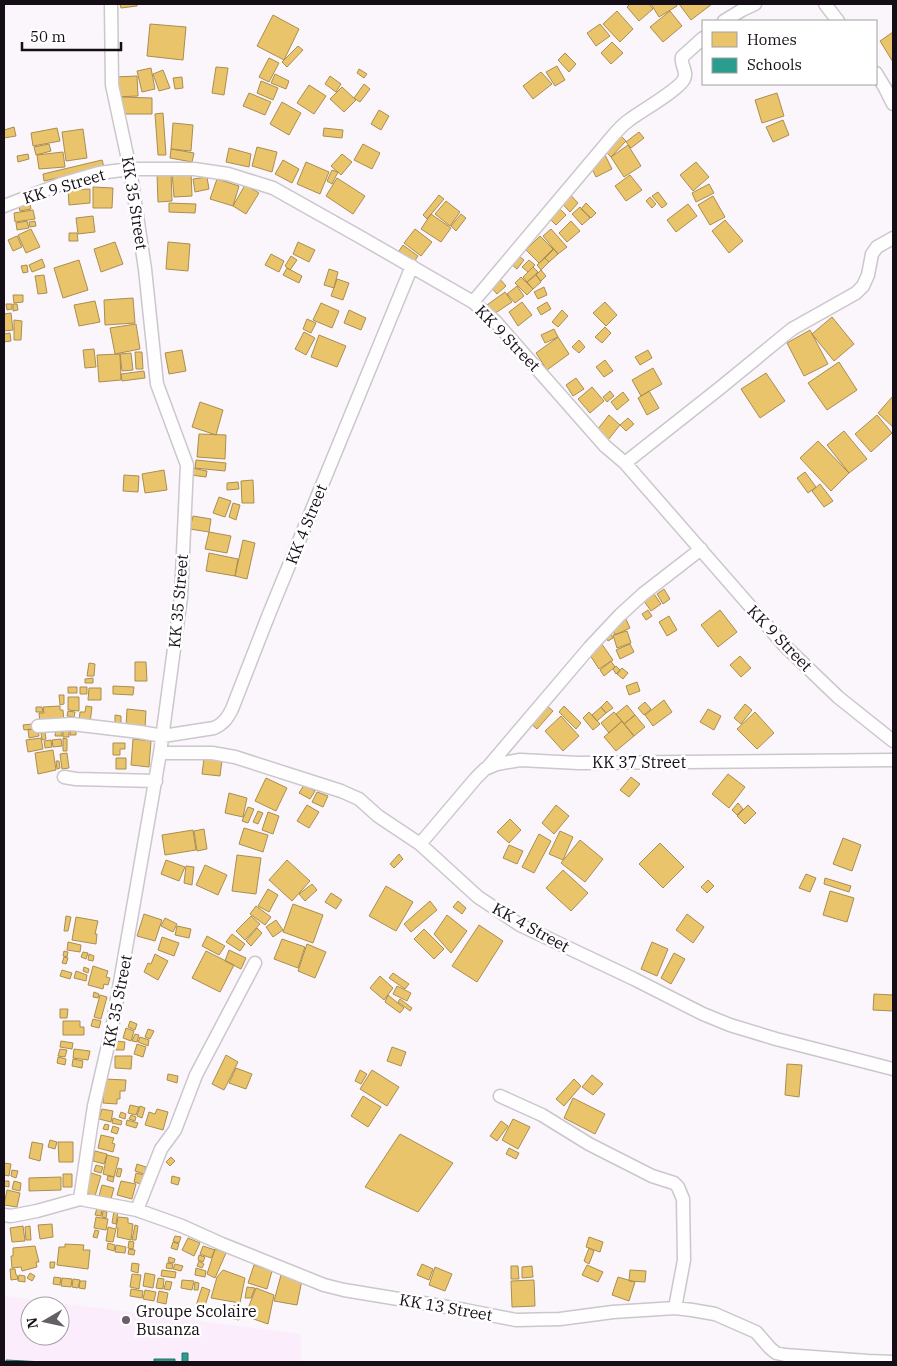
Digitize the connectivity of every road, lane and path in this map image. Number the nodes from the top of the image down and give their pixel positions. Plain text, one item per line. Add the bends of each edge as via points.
1 (111, 4) edge
2 (754, 4) edge
3 (825, 4) edge
4 (726, 20) edge
5 (837, 20) edge
6 (702, 39) edge
7 (877, 75) edge
8 (893, 104) edge
9 (130, 169) junction
10 (4, 206) edge
11 (893, 238) edge
12 (412, 266) junction
13 (473, 302) junction
14 (625, 463) junction
15 (701, 549) junction
16 (38, 726) dead end
17 (163, 736) junction
18 (893, 741) edge
19 (160, 753) junction
20 (893, 760) edge
21 (486, 770) junction
22 (64, 777) dead end
23 (156, 781) junction
24 (420, 844) junction
25 (255, 963) dead end
26 (893, 1069) edge
27 (500, 1096) dead end
28 (80, 1199) junction
29 (137, 1210) junction
30 (4, 1215) edge
31 (675, 1308) junction
32 (893, 1362) edge

1 - 9 street, KK 35 Street via 112,85
2 - 4 street
3 - 5 street
6 - 13 street via 682,57 683,81 625,123
7 - 8 street
9 - 10 street, KK 9 Street via 99,173
9 - 12 street, KK 9 Street via 194,169 228,174 274,188
9 - 17 street, KK 35 Street via 157,384 187,465 181,597
11 - 14 street via 877,247 872,254 868,275 856,293 792,329
12 - 13 street, KK 9 Street
12 - 17 street, KK 4 Street via 232,710 227,719 214,728
13 - 14 street, KK 9 Street via 495,321 605,446
14 - 15 street, KK 9 Street
15 - 18 street, KK 9 Street via 784,645 838,697
15 - 21 street via 620,615
16 - 17 street, KK 4 Street via 72,724
17 - 19 street, KK 35 Street
19 - 23 street, KK 35 Street
19 - 24 street, KK 4 Street via 212,753 236,757 341,790 359,799
20 - 21 street, KK 37 Street via 510,760
21 - 24 street, KK 37 Street
22 - 23 street
23 - 28 street, KK 35 Street via 114,1018 94,1106
24 - 26 street, KK 4 Street via 478,897 520,925 703,1014 776,1040
25 - 29 street via 196,1075 175,1130 161,1149
27 - 31 street via 678,1187 683,1199 684,1260
28 - 29 street, KK 13 Street
28 - 30 street, KK 13 Street via 37,1211
29 - 31 street, KK 13 Street via 303,1277 344,1290 516,1320
31 - 32 street, KK 13 Street via 716,1314 756,1332 776,1353

